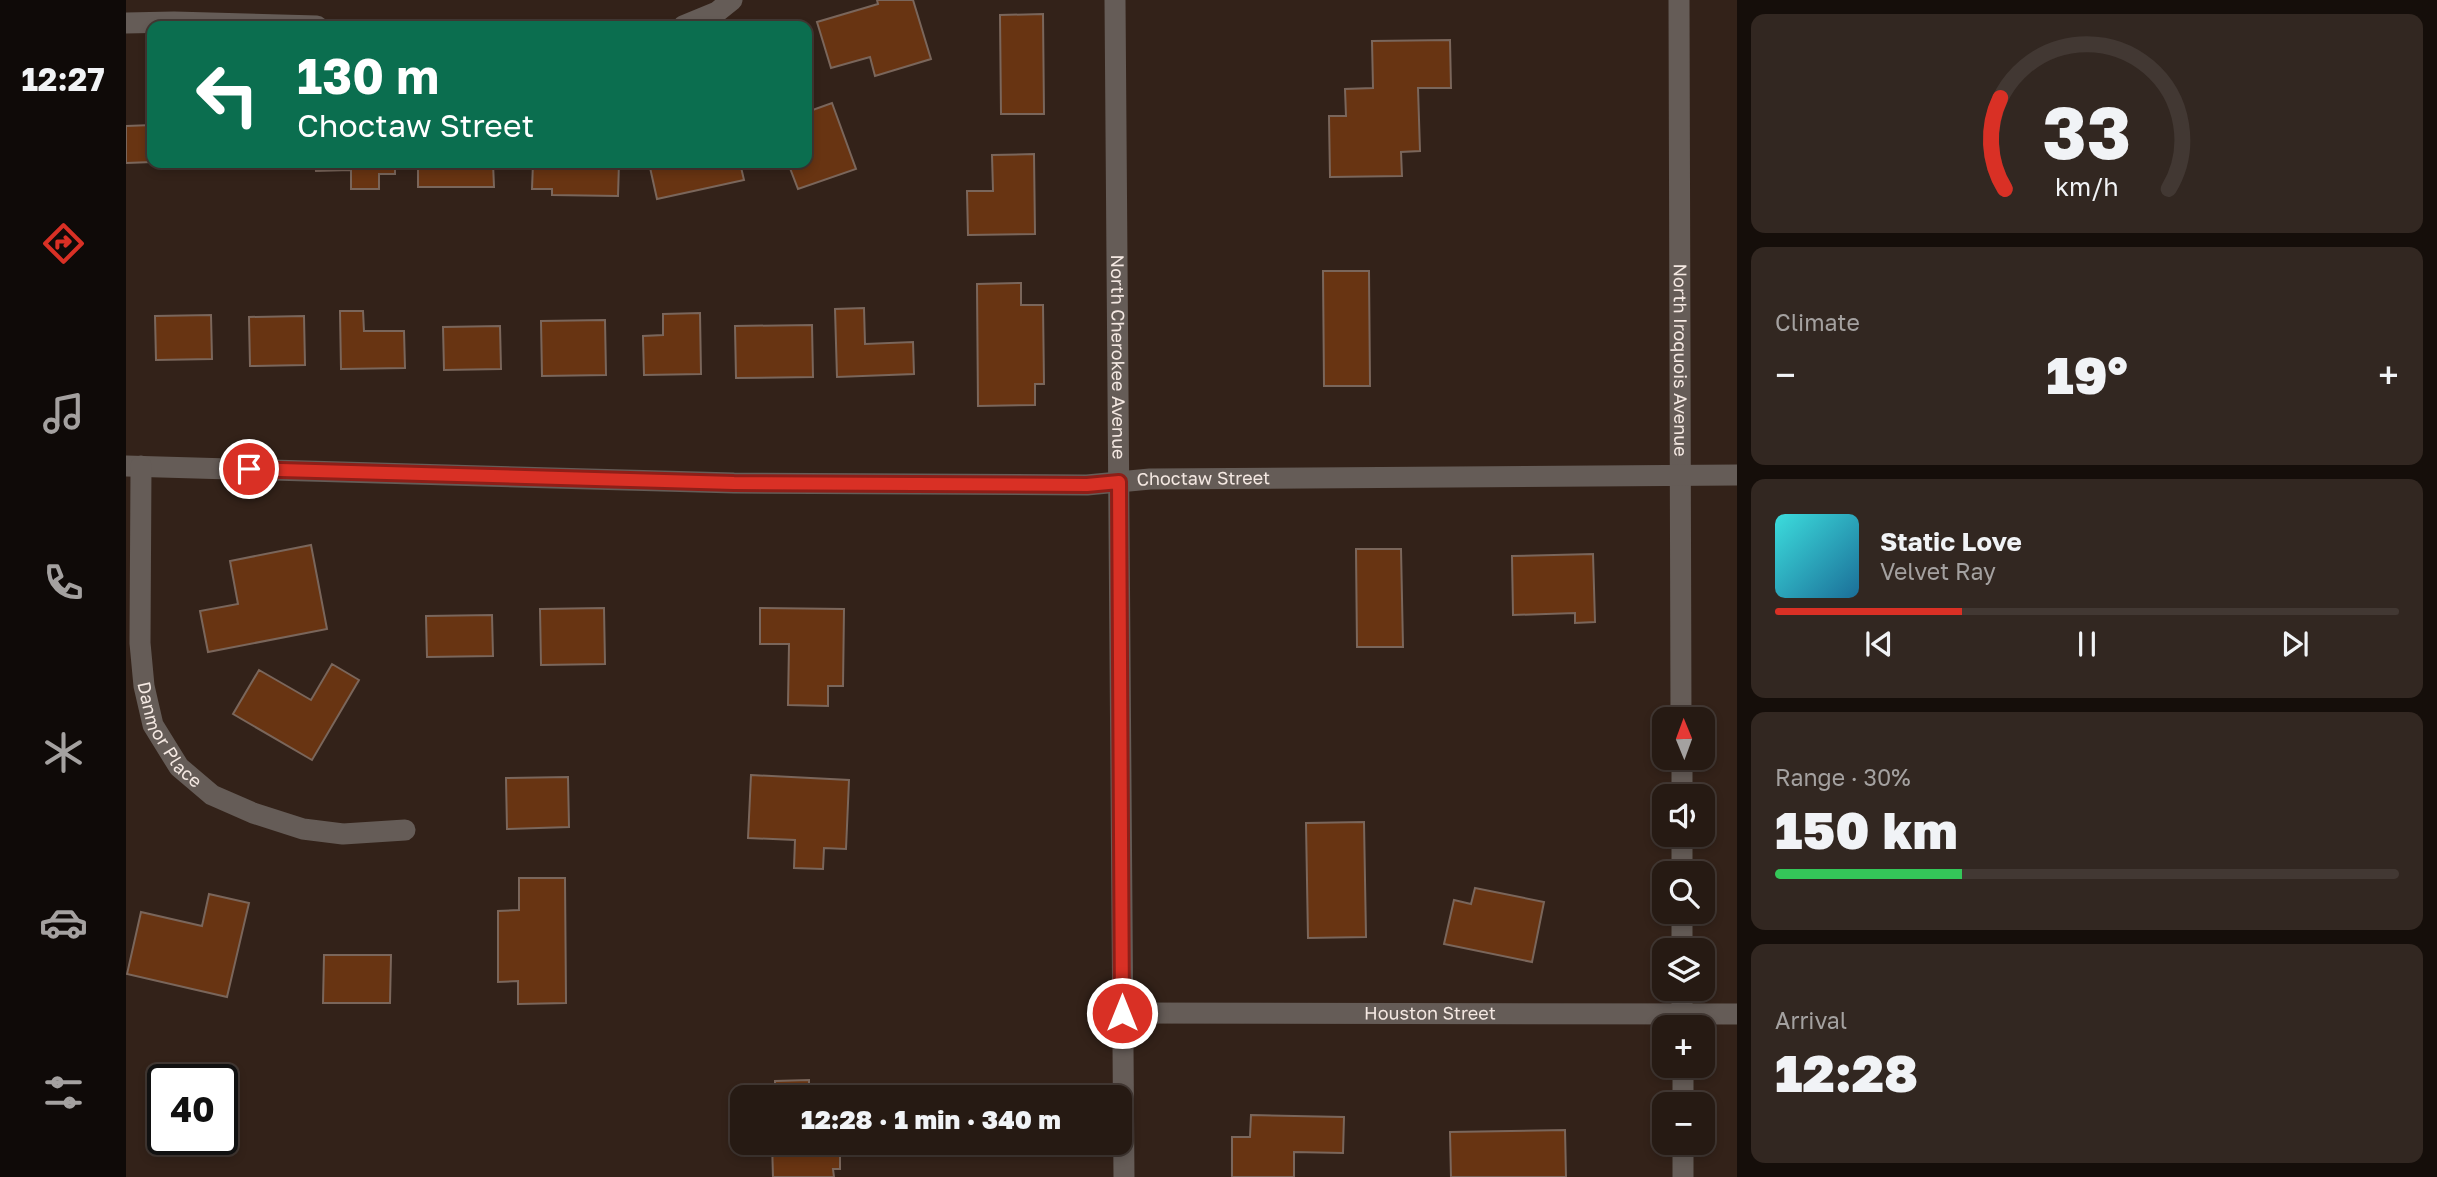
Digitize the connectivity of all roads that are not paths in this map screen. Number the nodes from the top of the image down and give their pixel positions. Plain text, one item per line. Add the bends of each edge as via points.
1 (732, 0) edge
2 (1115, 0) edge
3 (1679, 0) edge
4 (695, 21) edge
5 (126, 23) edge
6 (147, 23) edge
7 (134, 466) edge
8 (1680, 475) junction
9 (1737, 475) edge
10 (1119, 482) junction
11 (1681, 707) edge
12 (405, 830) dead end
13 (1122, 1013) junction
14 (1737, 1014) edge
15 (1715, 1017) edge
16 (1652, 1021) edge
17 (1683, 1155) edge
18 (1124, 1177) edge
19 (1683, 1177) edge

1 - 4 street
2 - 10 street, North Cherokee Avenue
3 - 8 street, North Iroquois Avenue
5 - 6 street
7 - 10 street, Choctaw Street via 734,483
7 - 12 street, Danmor Place via 144,686 153,725 179,767 212,795 303,829 343,834
8 - 9 street, Choctaw Street
8 - 10 street, Choctaw Street
8 - 11 street, North Iroquois Avenue
10 - 13 street, North Cherokee Avenue
13 - 16 street, Houston Street
13 - 18 street, North Cherokee Avenue
14 - 15 street, Houston Street
17 - 19 street

